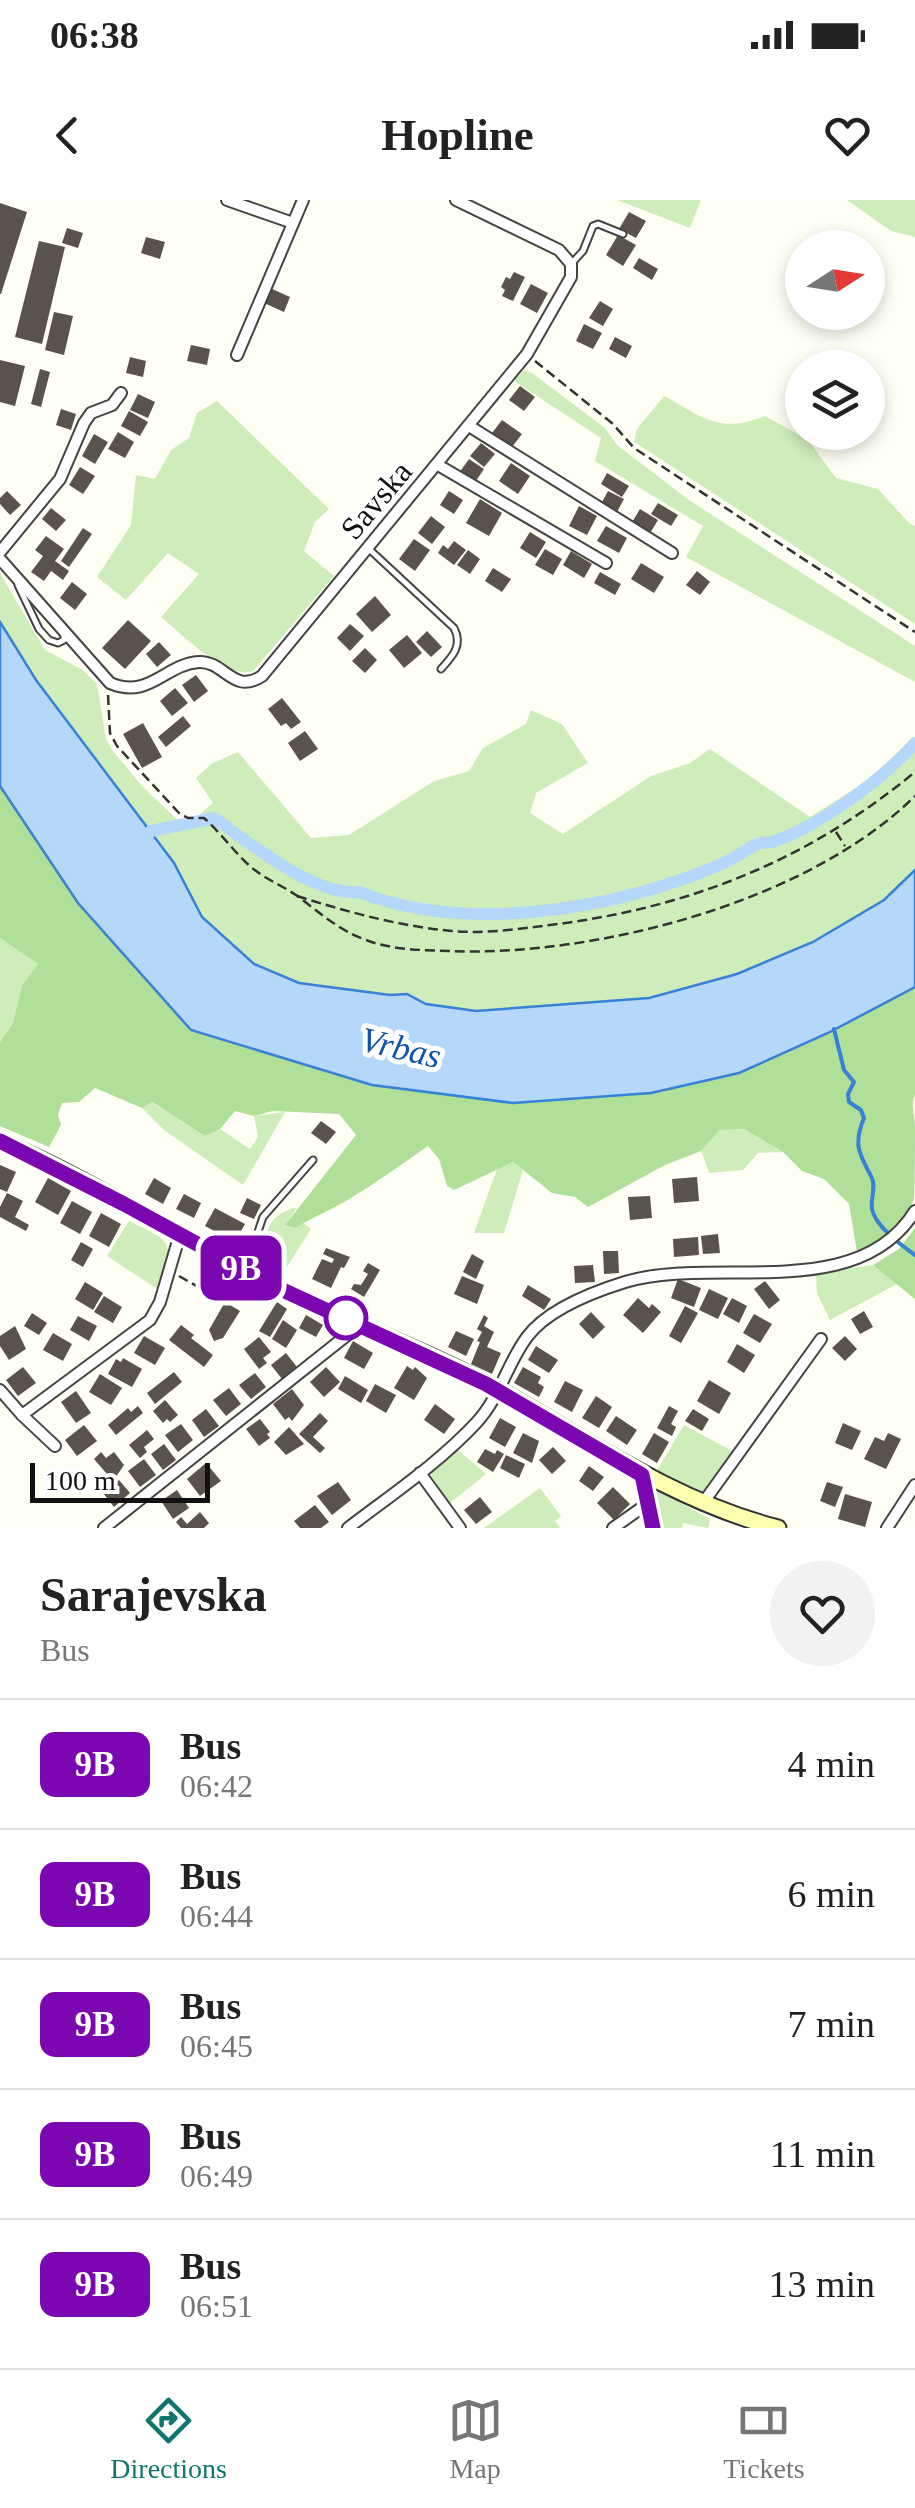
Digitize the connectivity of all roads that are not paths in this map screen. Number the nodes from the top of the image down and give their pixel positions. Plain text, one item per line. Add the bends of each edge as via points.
1 (227, 200) edge
2 (304, 200) edge
3 (456, 200) edge
4 (292, 223) junction
5 (623, 234) dead end
6 (571, 264) junction
7 (237, 355) dead end
8 (121, 393) dead end
9 (469, 426) junction
10 (438, 465) junction
11 (368, 548) junction
12 (672, 553) dead end
13 (0, 556) edge
14 (606, 563) dead end
15 (441, 668) dead end
16 (0, 1142) edge
17 (313, 1160) dead end
18 (915, 1211) edge
19 (180, 1234) junction
20 (244, 1274) junction
21 (357, 1323) junction
22 (822, 1339) dead end
23 (0, 1390) edge
24 (500, 1391) junction
25 (22, 1415) junction
26 (56, 1446) dead end
27 (420, 1473) junction
28 (642, 1475) junction
29 (915, 1485) edge
30 (704, 1503) junction
31 (647, 1504) junction
32 (104, 1528) edge
33 (348, 1528) edge
34 (460, 1528) edge
35 (613, 1528) edge
36 (653, 1528) edge
37 (778, 1528) edge
38 (887, 1528) edge

1 - 4 street
2 - 4 street
3 - 6 street via 558,250
4 - 7 street
5 - 6 lane via 593,226
6 - 9 street, Savska via 562,297 527,354
8 - 13 street via 84,422 60,479
9 - 10 street, Savska
9 - 12 street
10 - 11 street, Savska
10 - 14 street
11 - 13 street, Savska via 253,682 241,684 204,662 132,689 110,683
11 - 15 lane via 454,628 457,650
16 - 19 street
17 - 20 lane via 263,1218
18 - 24 street via 894,1239 860,1259 620,1284 538,1325
19 - 20 street
19 - 25 street via 150,1320
20 - 21 street
21 - 24 street
21 - 32 street
22 - 30 street
23 - 25 street
24 - 27 street via 464,1436
24 - 28 street
25 - 26 street
27 - 33 street
27 - 34 street
28 - 30 street
28 - 31 street
29 - 38 street
30 - 37 street
31 - 35 street
31 - 36 street

